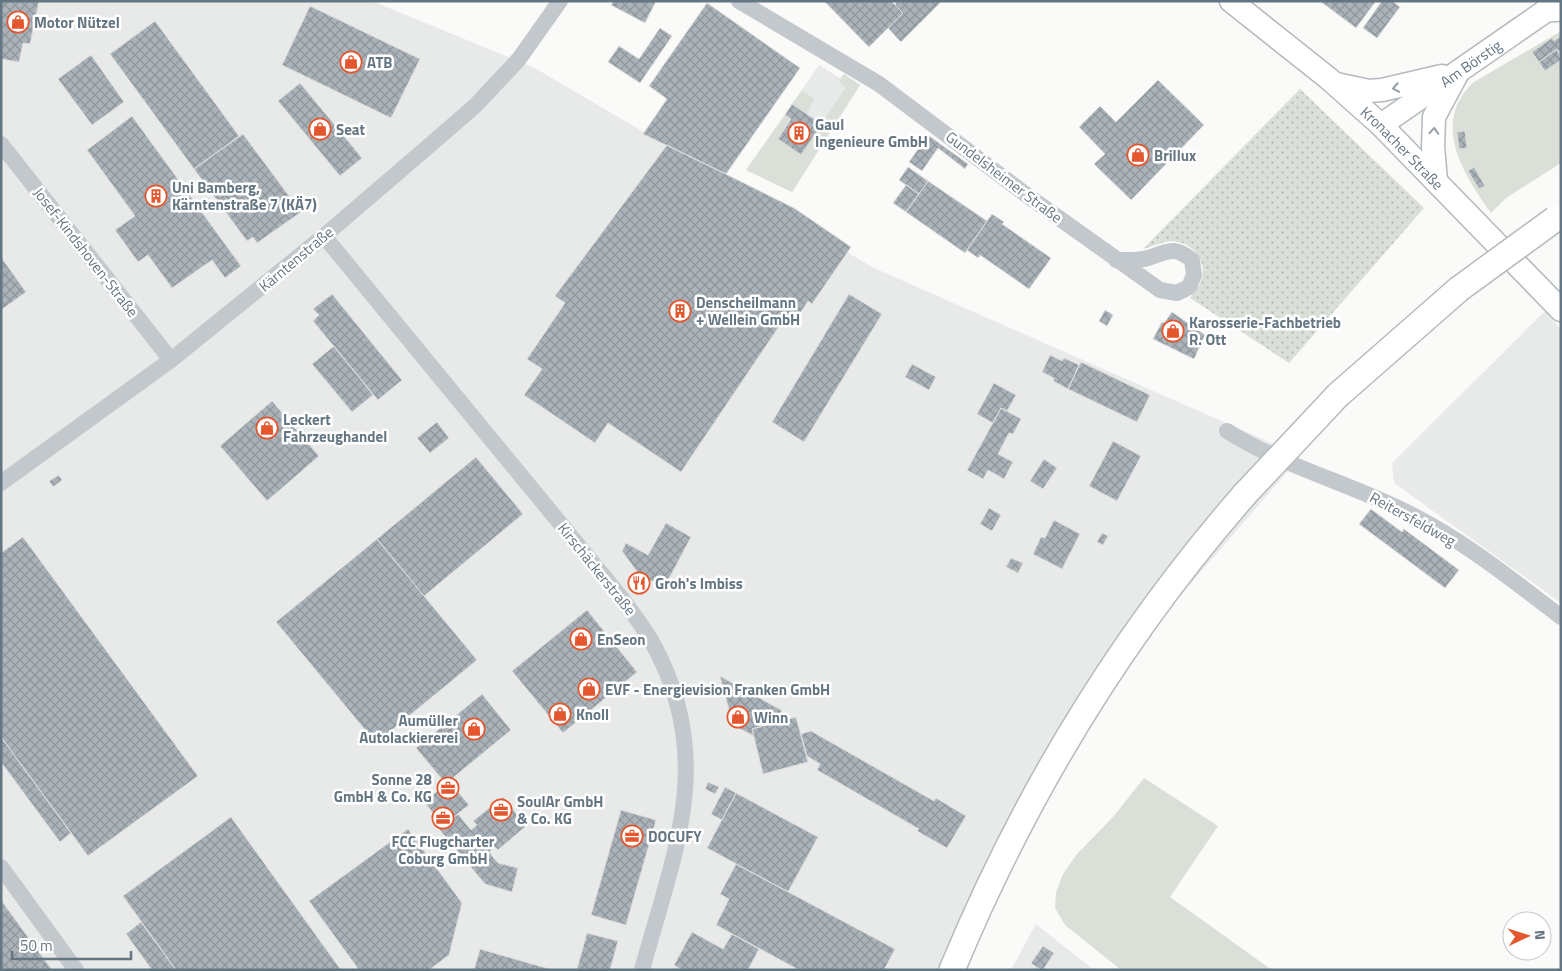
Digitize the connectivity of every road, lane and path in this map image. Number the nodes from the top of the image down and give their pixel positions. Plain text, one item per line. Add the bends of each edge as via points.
1 (560, 1) edge
2 (740, 1) edge
3 (1231, 1) edge
4 (1556, 6) edge
5 (1460, 70) junction
6 (1335, 84) junction
7 (1381, 126) junction
8 (1, 144) edge
9 (1436, 180) junction
10 (1559, 222) edge
11 (324, 236) junction
12 (1116, 260) dead end
13 (1561, 310) edge
14 (170, 360) junction
15 (1227, 431) dead end
16 (1, 483) edge
17 (1252, 497) junction
18 (1561, 617) edge
19 (1, 867) edge
20 (76, 970) edge
21 (642, 970) edge
22 (952, 970) edge
23 (969, 970) edge

1 - 11 street, Kärntenstraße via 519,59 476,105
2 - 12 street, Gundelsheimer Straße via 879,84
3 - 6 street, Kronacher Straße
4 - 5 street, Am Börstig
5 -> 6 street via 1382,90 1369,91
5 - 7 street, Am Börstig
9 -> 5 street via 1434,117
6 - 7 street, Kronacher Straße
7 - 9 street, Kronacher Straße
8 - 14 street, Josef-Kindshoven-Straße
9 - 13 street, Kronacher Straße
10 - 17 main road, bridge via 1464,295 1407,352 1344,400
11 - 14 street, Kärntenstraße
11 - 21 street, Kirschäckerstraße via 624,601 652,641 663,664 683,727 685,806
14 - 16 street, Kärntenstraße
15 - 18 street, Reitersfeldweg via 1258,450 1402,510 1475,554
17 - 22 main road via 1182,569 1123,650 1071,731 1001,859
17 - 23 main road via 1143,649 1087,735 1016,863
19 - 20 street

